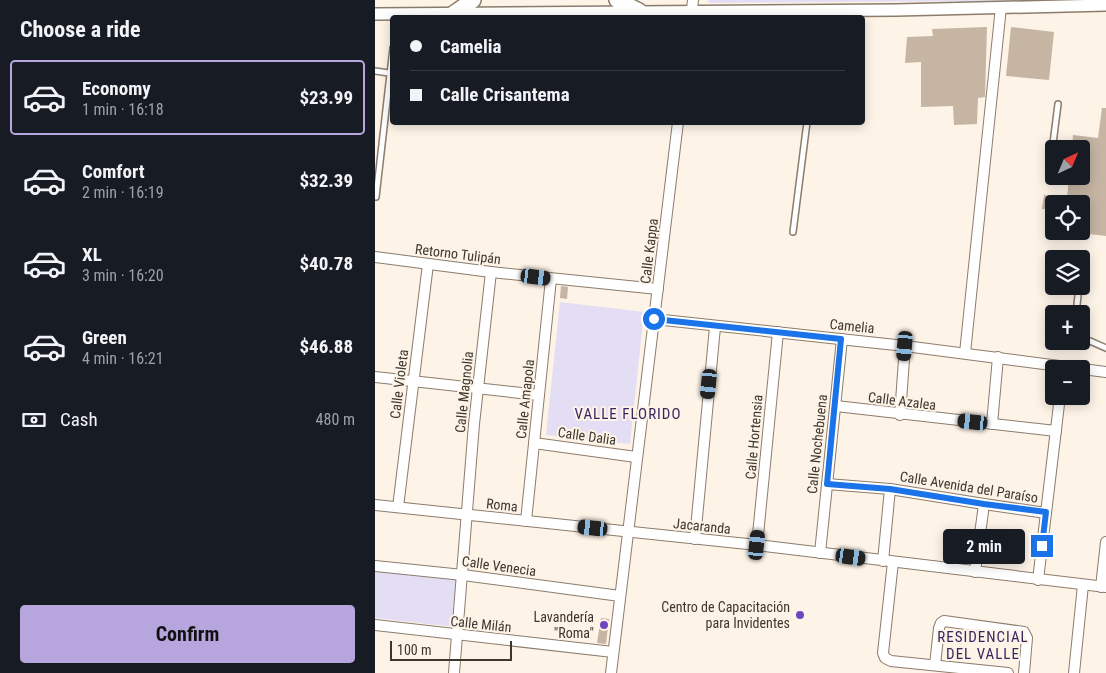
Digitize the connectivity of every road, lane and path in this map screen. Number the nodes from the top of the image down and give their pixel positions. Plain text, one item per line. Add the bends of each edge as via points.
1 (473, 0) edge
2 (617, 0) edge
3 (1106, 6) edge
4 (1001, 7) junction
5 (691, 9) edge
6 (639, 11) junction
7 (375, 14) edge
8 (453, 14) junction
9 (821, 14) edge
10 (390, 15) edge
11 (425, 15) edge
12 (536, 15) edge
13 (390, 67) edge
14 (375, 71) edge
15 (389, 73) junction
16 (1058, 104) dead end
17 (678, 125) edge
18 (807, 125) edge
19 (1053, 140) edge
20 (376, 197) edge
21 (793, 232) dead end
22 (375, 257) edge
23 (428, 264) junction
24 (491, 272) junction
25 (551, 279) junction
26 (658, 290) junction
27 (654, 319) junction
28 (715, 326) junction
29 (777, 332) junction
30 (841, 339) junction
31 (1090, 341) edge
32 (905, 346) junction
33 (1106, 348) edge
34 (965, 353) junction
35 (998, 357) junction
36 (1045, 364) edge
37 (1090, 370) edge
38 (1106, 372) edge
39 (375, 377) edge
40 (413, 381) junction
41 (478, 388) junction
42 (539, 395) junction
43 (1059, 405) edge
44 (836, 406) junction
45 (899, 414) junction
46 (992, 424) junction
47 (1056, 431) junction
48 (534, 443) junction
49 (636, 457) junction
50 (827, 484) junction
51 (890, 489) junction
52 (984, 504) junction
53 (375, 505) edge
54 (397, 507) junction
55 (1046, 512) junction
56 (468, 515) junction
57 (526, 521) junction
58 (627, 532) junction
59 (695, 538) junction
60 (1106, 542) edge
61 (757, 545) junction
62 (820, 553) junction
63 (888, 562) junction
64 (375, 566) edge
65 (975, 572) junction
66 (463, 575) junction
67 (1038, 580) junction
68 (1083, 585) junction
69 (1103, 587) edge
70 (620, 596) junction
71 (375, 626) edge
72 (457, 635) junction
73 (613, 652) junction
74 (935, 665) junction
75 (454, 673) edge
76 (611, 673) edge
77 (1008, 673) edge
78 (1024, 673) edge
79 (1074, 673) edge

1 - 8 main road
2 - 6 main road
3 - 4 street
4 - 9 street
4 - 34 street
5 - 6 street
5 - 9 street
6 - 12 street
7 - 10 street
8 - 11 street
8 - 12 street
13 - 15 lane
14 - 15 lane
15 - 20 lane
16 - 19 lane
17 - 26 street, Calle Kappa
18 - 21 lane
22 - 23 street, Retorno Tulipán
23 - 24 street, Retorno Tulipán
23 - 40 street, Calle Violeta
24 - 25 street, Retorno Tulipán
24 - 41 street, Calle Magnolia
25 - 26 street, Retorno Tulipán
25 - 42 street, Calle Amapola
26 - 27 street, Calle Kappa
27 - 28 street, Camelia
27 - 49 street, Calle Kappa
28 - 29 street, Camelia
28 - 59 street
29 - 30 street, Camelia
29 - 61 street, Calle Hortensia
30 - 32 street, Camelia
30 - 44 street, Calle Nochebuena
31 - 33 lane
32 - 34 street, Camelia
32 - 45 street
34 - 35 street, Camelia
35 - 36 street, Camelia
35 - 46 street
37 - 38 street, Camelia
39 - 40 street
40 - 41 street
40 - 54 street, Calle Violeta
41 - 42 street
41 - 56 street, Calle Magnolia
42 - 48 street, Calle Amapola
43 - 47 street
44 - 45 street, Calle Azalea
44 - 50 street, Calle Nochebuena
45 - 46 street, Calle Azalea
46 - 47 street, Calle Azalea
47 - 55 street
48 - 49 street, Calle Dalia
48 - 57 street, Calle Amapola
49 - 58 street, Calle Kappa
50 - 51 street, Calle Avenida del Paraíso
50 - 62 street, Calle Nochebuena
51 - 52 street, Calle Avenida del Paraíso
51 - 63 street
52 - 55 street, Calle Avenida del Paraíso
52 - 65 street
53 - 54 street, Roma
54 - 56 street, Roma
55 - 67 street
56 - 57 street, Roma
56 - 66 street, Calle Magnolia
57 - 58 street, Roma
58 - 59 street, Jacaranda
58 - 70 street, Calle Kappa
59 - 61 street, Jacaranda
60 - 69 street
61 - 62 street, Jacaranda
62 - 63 street, Jacaranda
63 - 65 street, Jacaranda
63 - 74 street via 884,656 891,661
64 - 66 street, Calle Venecia
65 - 67 street, Jacaranda
66 - 70 street, Calle Venecia
66 - 72 street, Calle Magnolia
67 - 68 street, Jacaranda
68 - 69 street, Jacaranda
68 - 79 street
70 - 73 street, Calle Kappa
71 - 72 street, Calle Milán
72 - 73 street, Calle Milán
72 - 75 street, Calle Magnolia
73 - 76 street, Calle Kappa
74 - 77 street
74 - 78 street via 939,628 944,621 1024,632 1027,638

